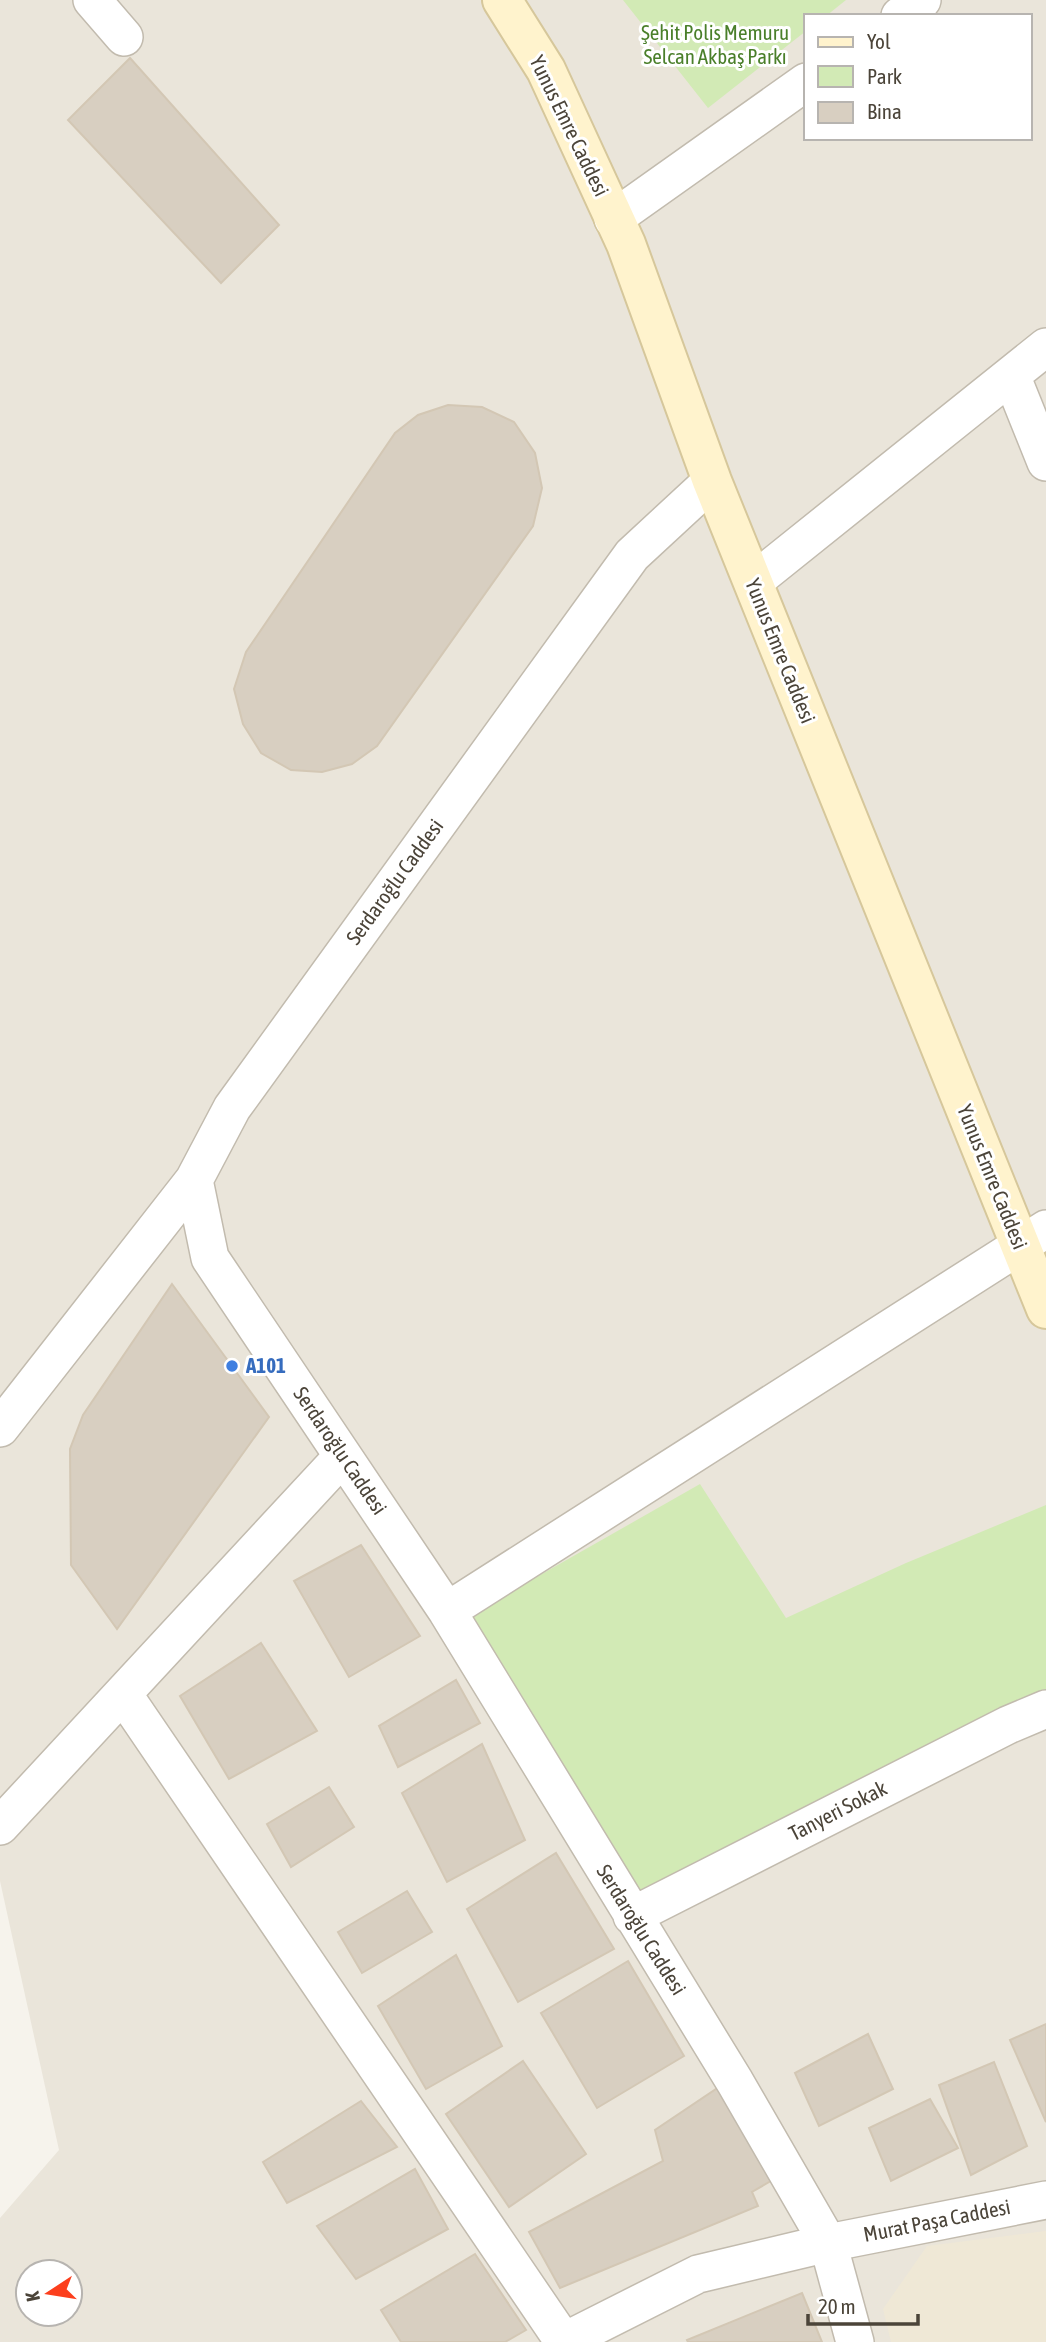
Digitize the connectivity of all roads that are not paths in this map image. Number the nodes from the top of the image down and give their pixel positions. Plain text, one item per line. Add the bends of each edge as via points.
1 (92, 0) edge
2 (502, 0) edge
3 (922, 0) edge
4 (903, 14) edge
5 (124, 37) dead end
6 (804, 83) edge
7 (613, 219) junction
8 (1046, 347) edge
9 (1011, 375) junction
10 (1046, 463) edge
11 (712, 481) junction
12 (753, 582) junction
13 (194, 1180) junction
14 (1033, 1237) edge
15 (1046, 1309) edge
16 (0, 1428) edge
17 (343, 1455) junction
18 (447, 1611) junction
19 (122, 1694) junction
20 (1046, 1709) edge
21 (0, 1826) edge
22 (632, 1916) junction
23 (1046, 2200) edge
24 (828, 2243) junction
25 (563, 2342) edge
26 (855, 2342) edge

1 - 5 street
2 - 7 main road, Yunus Emre Caddesi via 546,70
3 - 4 street
6 - 7 street
7 - 11 main road, Yunus Emre Caddesi
8 - 9 street
9 - 10 street
9 - 12 street
11 - 12 main road, Yunus Emre Caddesi
11 - 13 street, Serdaroğlu Caddesi via 632,555 232,1108
12 - 14 main road, Yunus Emre Caddesi
13 - 16 street
13 - 17 street, Serdaroğlu Caddesi via 210,1258
14 - 15 main road, Yunus Emre Caddesi
14 - 18 street
17 - 18 street, Serdaroğlu Caddesi
17 - 19 street
18 - 22 street, Serdaroğlu Caddesi
19 - 21 street
19 - 25 street
20 - 22 street, Tanyeri Sokak
22 - 24 street, Serdaroğlu Caddesi
23 - 24 street, Murat Paşa Caddesi
24 - 25 street, Murat Paşa Caddesi via 698,2274
24 - 26 street, Serdaroğlu Caddesi

